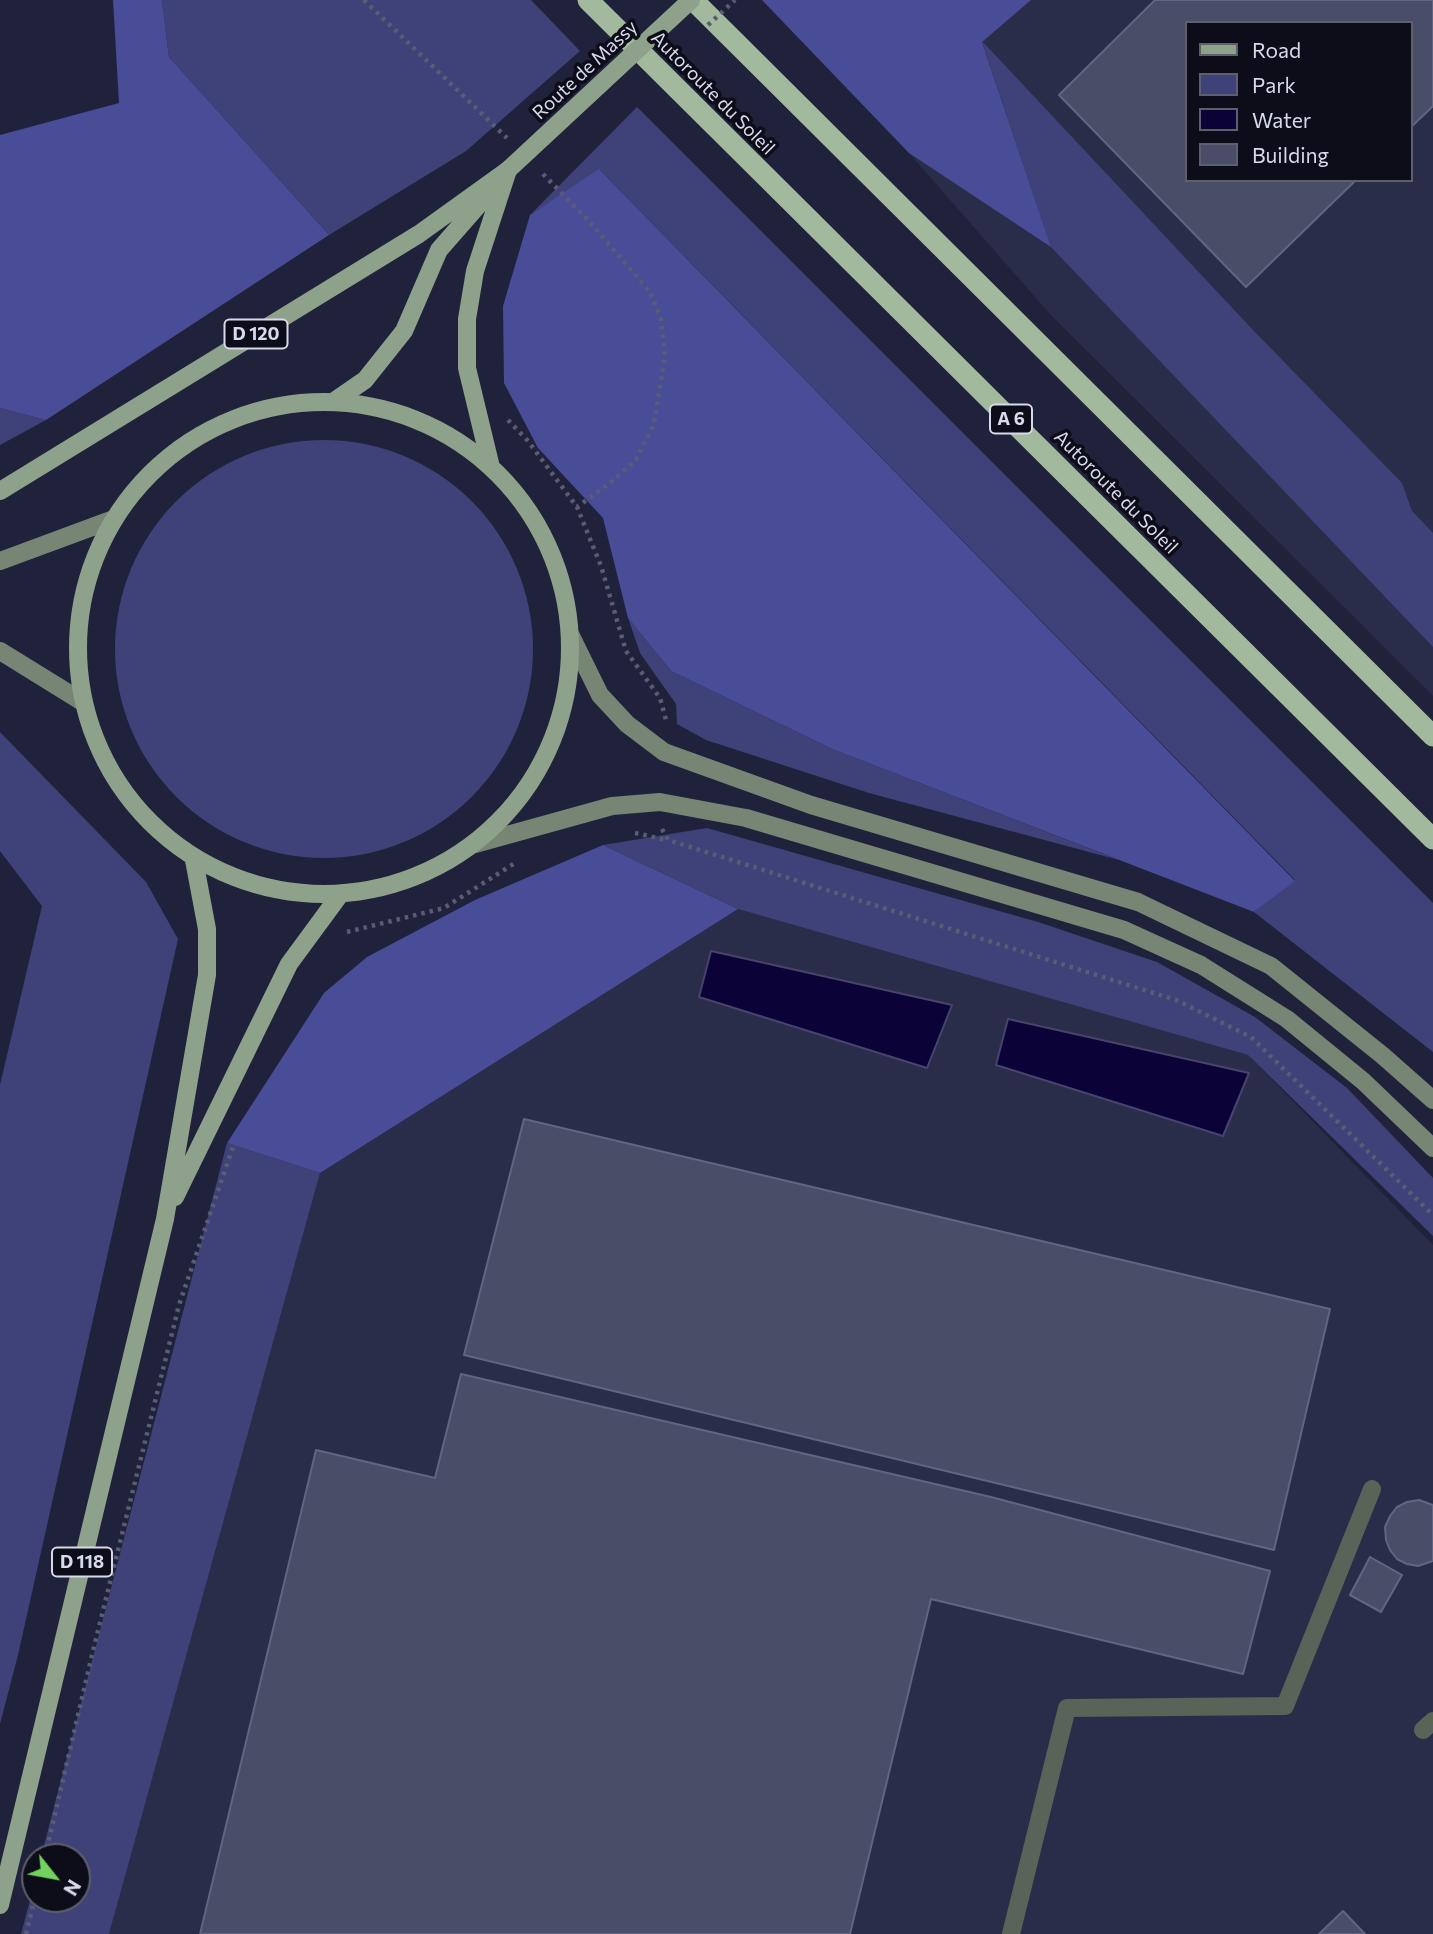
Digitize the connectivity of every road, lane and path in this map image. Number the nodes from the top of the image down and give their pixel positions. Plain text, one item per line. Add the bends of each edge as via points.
1 (364, 0) edge
2 (588, 0) edge
3 (692, 0) edge
4 (510, 141) dead end
5 (508, 170) junction
6 (539, 170) dead end
7 (336, 400) junction
8 (503, 415) dead end
9 (490, 463) junction
10 (0, 491) edge
11 (577, 507) junction
12 (111, 520) junction
13 (0, 561) edge
14 (571, 636) junction
15 (0, 651) edge
16 (81, 701) junction
17 (666, 716) dead end
18 (1433, 736) edge
19 (659, 823) dead end
20 (624, 830) dead end
21 (1433, 839) edge
22 (668, 840) junction
23 (475, 844) junction
24 (194, 860) junction
25 (519, 860) dead end
26 (339, 895) junction
27 (343, 933) dead end
28 (1433, 1100) edge
29 (236, 1138) dead end
30 (1433, 1148) edge
31 (1433, 1215) edge
32 (165, 1219) junction
33 (1372, 1489) dead end
34 (47, 1843) edge
35 (0, 1905) edge
36 (31, 1913) edge
37 (26, 1934) edge
38 (1012, 1934) edge

1 - 4 path
2 - 21 highway, Autoroute du Soleil / A 6
3 - 5 main road, Route de Massy / D 120, bridge
3 - 18 highway
5 - 7 main road, Route de Massy / D 120 via 439,250 404,331 365,380
5 - 9 main road, Route de Massy / D 120 via 475,271 467,319 467,368
5 - 10 main road, D 120 via 419,234
6 - 11 path via 650,292 662,319 665,355 654,424 636,460
7 - 9 main road via 419,418
7 - 12 main road via 270,406 208,429 153,468
8 - 11 path
9 - 14 main road via 532,513 560,572
11 - 17 path via 601,566 626,651 660,698
12 - 13 main road
12 - 16 main road via 86,577 76,639
14 - 23 main road via 567,695 549,752 518,802
14 - 28 main road via 600,695 627,724 664,752 811,805 1138,902 1271,967
15 - 16 main road
16 - 24 main road via 104,764 143,818
19 - 22 path
20 - 22 path
22 - 31 path via 1176,1000 1251,1037
23 - 26 main road via 411,880
23 - 30 main road via 612,806 660,802 746,818 1124,930 1201,965 1287,1019 1363,1081
24 - 26 main road via 264,889
24 - 32 main road, D 118 via 207,929 207,975
25 - 27 path via 444,908
26 - 32 main road, D 118 via 289,964
29 - 34 path via 179,1305
32 - 35 main road, D 118
33 - 38 lane via 1285,1706 1067,1708
36 - 37 path

